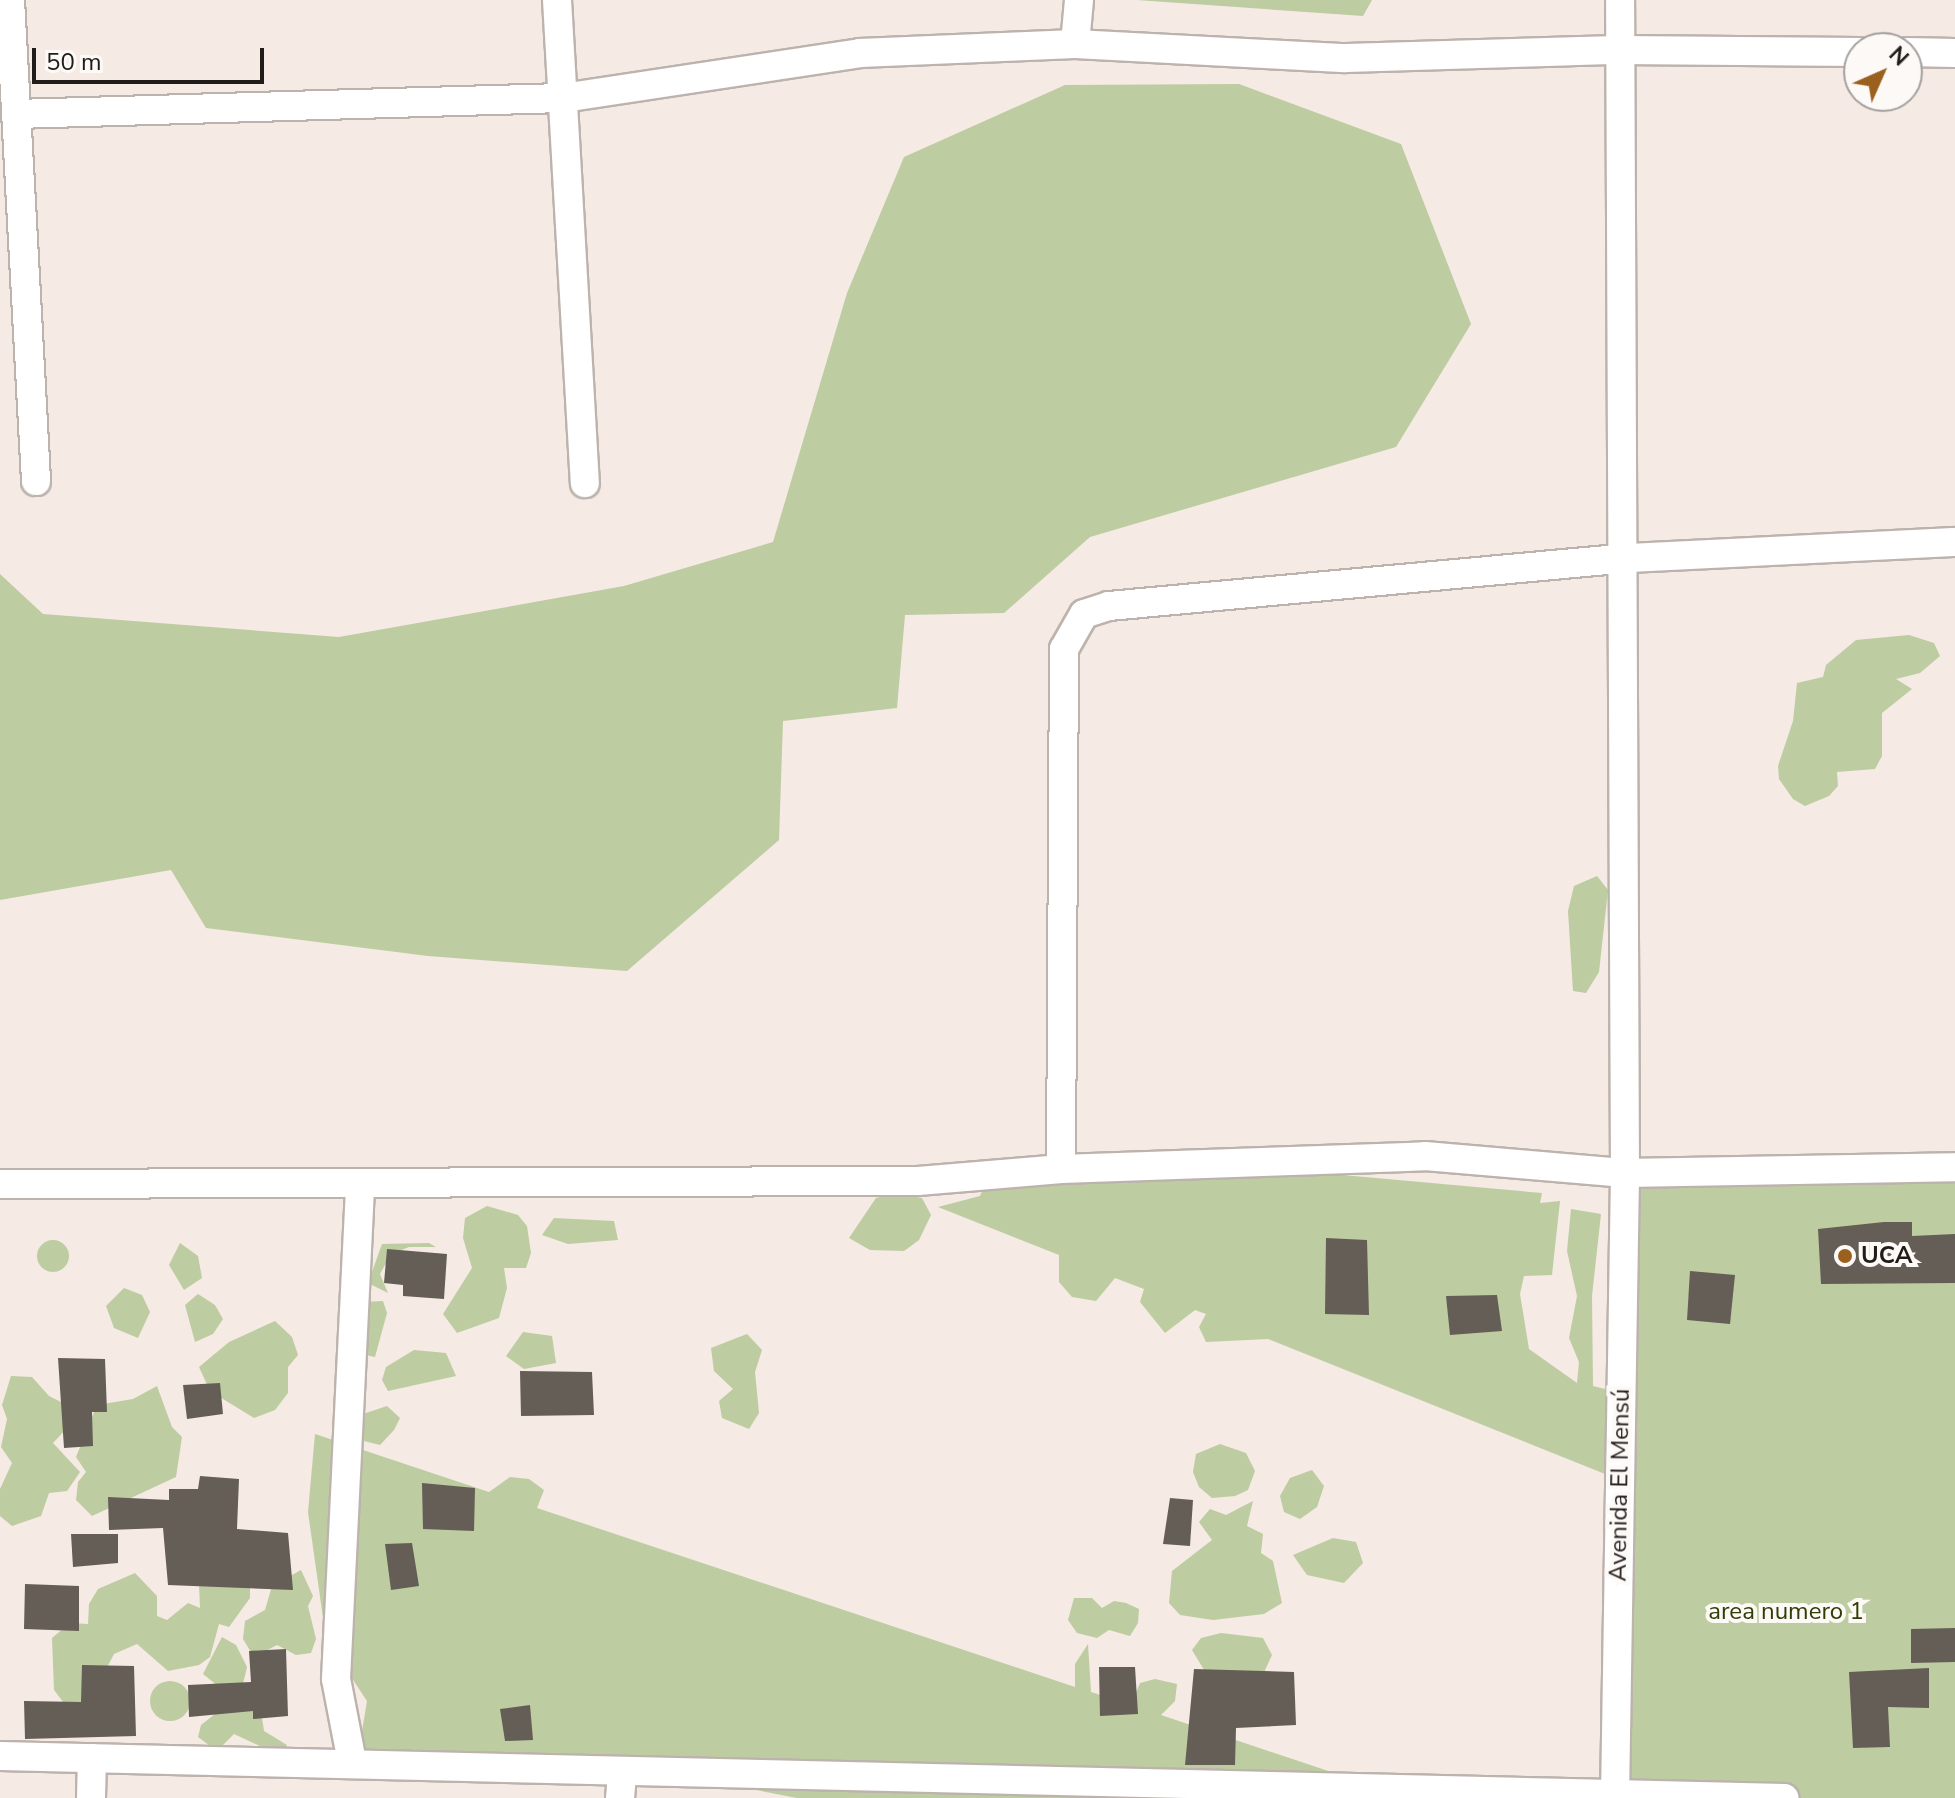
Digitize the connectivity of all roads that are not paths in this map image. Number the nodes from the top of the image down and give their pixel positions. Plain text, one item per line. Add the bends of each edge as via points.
1 (10, 0) edge
2 (557, 0) edge
3 (1079, 0) edge
4 (1620, 0) edge
5 (1075, 44) junction
6 (1620, 50) junction
7 (1843, 52) edge
8 (1923, 52) edge
9 (1955, 53) edge
10 (563, 98) junction
11 (16, 114) junction
12 (36, 481) dead end
13 (585, 483) dead end
14 (1955, 542) edge
15 (1621, 558) junction
16 (1955, 1167) edge
17 (1061, 1169) junction
18 (1625, 1173) junction
19 (0, 1184) edge
20 (360, 1185) junction
21 (0, 1756) edge
22 (92, 1758) junction
23 (352, 1762) junction
24 (621, 1786) edge
25 (1615, 1796) edge
26 (91, 1798) edge
27 (1785, 1798) edge

1 - 11 street
2 - 10 street
3 - 5 street
4 - 6 street, Avenida El Mensú
5 - 6 street via 1346,58
5 - 10 street via 860,53
6 - 7 street
6 - 15 street, Avenida El Mensú
8 - 9 street
10 - 11 street
10 - 13 street
11 - 12 street
14 - 15 street
15 - 17 street via 1109,606 1084,614 1064,649
15 - 18 street, Avenida El Mensú
16 - 18 street
17 - 18 street via 1425,1156
17 - 20 street via 918,1181 486,1180
18 - 25 street, Avenida El Mensú
19 - 20 street
20 - 23 street via 336,1679
21 - 22 street
22 - 23 street
22 - 26 street
23 - 24 street
24 - 25 street
25 - 27 street

